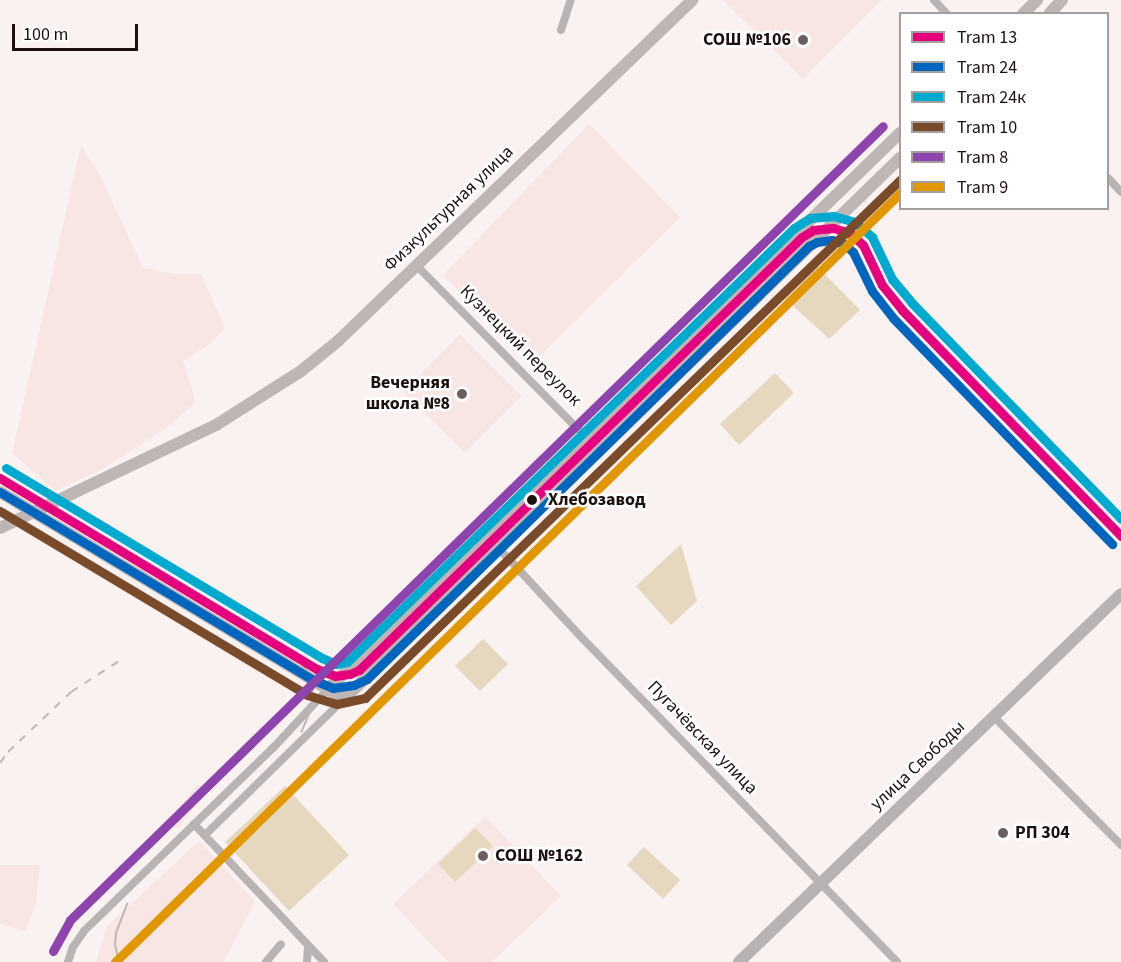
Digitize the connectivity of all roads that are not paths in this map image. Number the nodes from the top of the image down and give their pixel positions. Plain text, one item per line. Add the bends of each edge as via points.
1 (571, 0) edge
2 (692, 0) edge
3 (934, 0) edge
4 (1037, 0) edge
5 (1062, 0) edge
6 (945, 12) edge
7 (1025, 12) edge
8 (1051, 12) edge
9 (561, 30) dead end
10 (899, 134) edge
11 (899, 159) edge
12 (1109, 180) edge
13 (1121, 192) edge
14 (417, 265) junction
15 (587, 437) junction
16 (602, 449) junction
17 (0, 492) edge
18 (0, 528) edge
19 (484, 537) junction
20 (498, 550) junction
21 (1121, 594) edge
22 (328, 689) junction
23 (344, 699) junction
24 (995, 718) junction
25 (194, 824) junction
26 (205, 836) junction
27 (1121, 845) edge
28 (820, 883) junction
29 (281, 944) dead end
30 (308, 946) junction
31 (68, 962) edge
32 (266, 962) edge
33 (307, 962) edge
34 (324, 962) edge
35 (739, 962) edge
36 (897, 962) edge

1 - 9 street
2 - 14 main road, Физкультурная улица
3 - 6 street
4 - 7 main road
5 - 8 main road
10 - 15 main road
11 - 16 main road
12 - 13 street
14 - 15 street, Кузнецкий переулок
14 - 18 main road, Физкультурная улица via 301,371 216,425
15 - 16 street, Кузнецкий переулок
15 - 19 main road
16 - 20 main road
17 - 22 main road
19 - 20 street, Пугачёвская улица
19 - 22 main road
20 - 23 main road
20 - 28 street, Пугачёвская улица
21 - 24 street, улица Свободы
22 - 23 main road
22 - 25 street
23 - 26 street
24 - 27 street
24 - 28 street, улица Свободы
25 - 26 street
25 - 31 street via 84,932
26 - 30 street
28 - 35 street, улица Свободы
28 - 36 street, Пугачёвская улица
29 - 32 street
30 - 33 street
30 - 34 street

